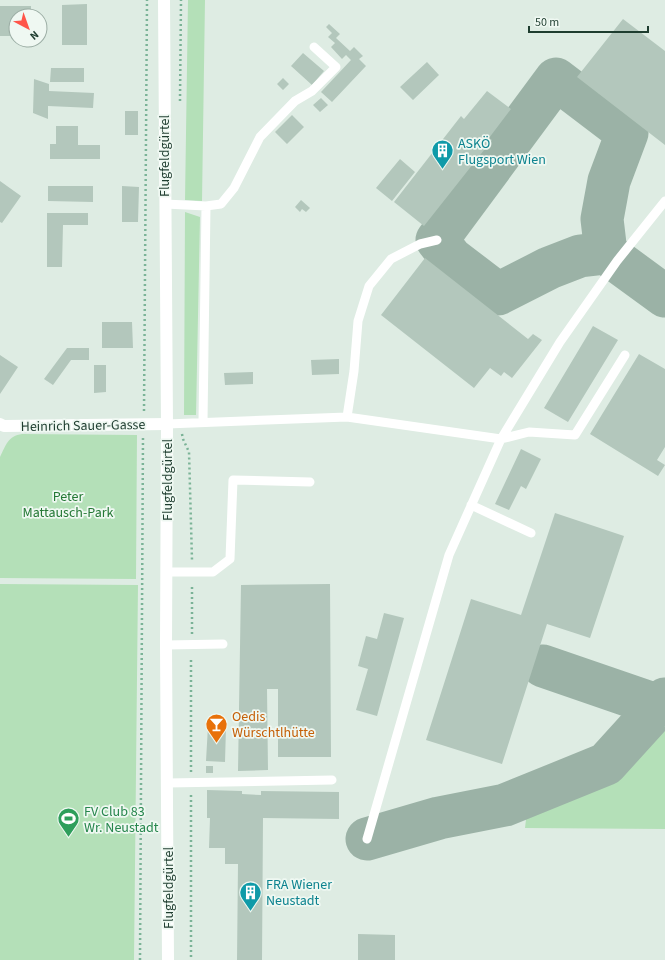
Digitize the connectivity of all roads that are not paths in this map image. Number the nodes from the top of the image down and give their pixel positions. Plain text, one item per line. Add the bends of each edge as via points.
1 (164, 0) edge
2 (314, 47) dead end
3 (665, 201) edge
4 (165, 204) junction
5 (206, 206) junction
6 (437, 240) dead end
7 (625, 354) dead end
8 (347, 417) junction
9 (203, 422) junction
10 (167, 424) junction
11 (1, 428) edge
12 (500, 439) junction
13 (310, 482) dead end
14 (471, 505) junction
15 (531, 533) dead end
16 (166, 572) junction
17 (223, 644) dead end
18 (166, 645) junction
19 (332, 780) dead end
20 (167, 783) junction
21 (367, 839) dead end
22 (168, 960) edge

1 - 4 street, Flugfeldgürtel
2 - 5 lane via 336,66 312,91 295,101 260,136 234,188 221,204
3 - 12 lane via 617,261 560,342
4 - 5 lane
4 - 10 street, Flugfeldgürtel
5 - 9 lane
6 - 8 lane via 420,244 391,259 369,286 358,321
7 - 12 lane via 575,435 530,432
8 - 9 lane
8 - 12 lane
9 - 10 lane
10 - 11 street, Heinrich Sauer-Gasse
10 - 16 street, Flugfeldgürtel
12 - 14 lane
13 - 16 lane via 233,480 230,559 213,572
14 - 15 lane
14 - 21 lane via 449,555
16 - 18 street, Flugfeldgürtel
17 - 18 lane
18 - 20 street, Flugfeldgürtel
19 - 20 lane
20 - 22 street, Flugfeldgürtel

